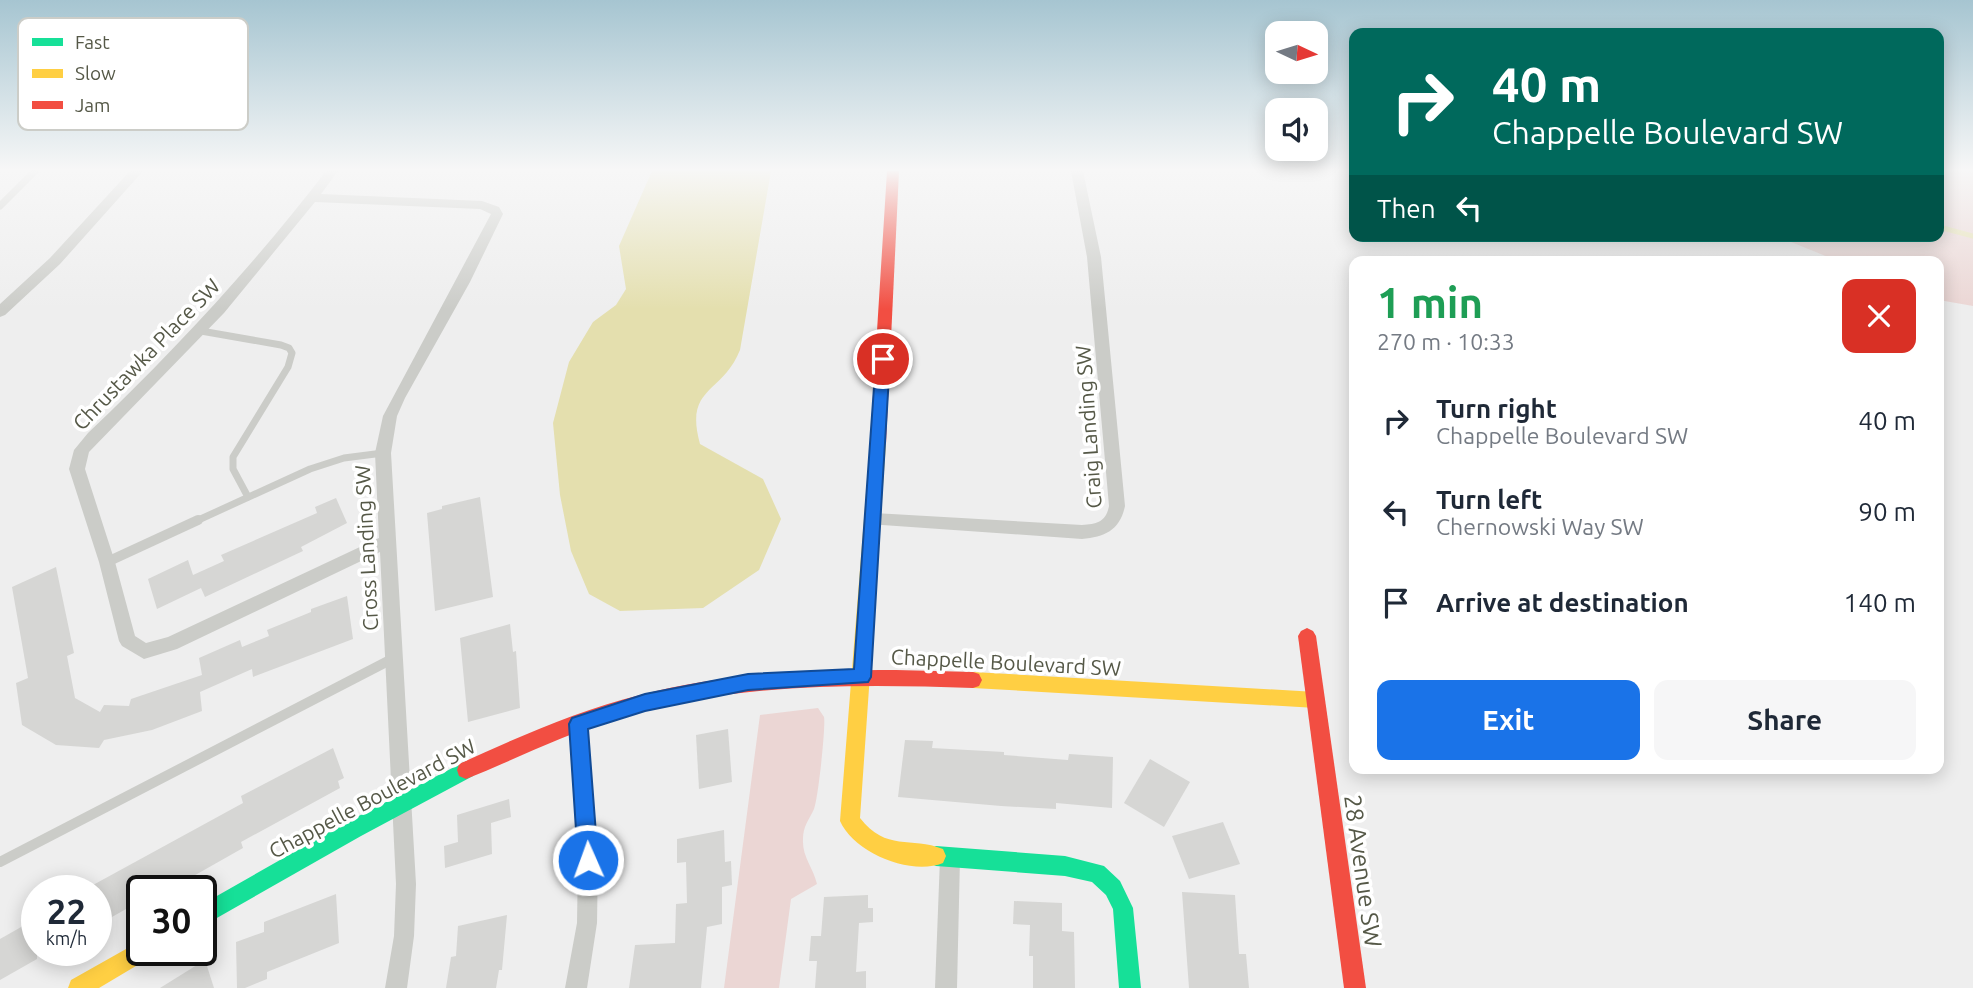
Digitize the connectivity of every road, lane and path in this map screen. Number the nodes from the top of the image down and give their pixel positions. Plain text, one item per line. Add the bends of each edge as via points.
1 (95, 217) edge
2 (298, 217) edge
3 (497, 217) edge
4 (890, 217) edge
5 (1086, 217) edge
6 (0, 312) edge
7 (201, 331) junction
8 (383, 453) junction
9 (248, 498) junction
10 (874, 519) junction
11 (386, 542) junction
12 (107, 562) junction
13 (1307, 636) dead end
14 (392, 659) junction
15 (862, 677) junction
16 (1316, 700) junction
17 (578, 724) junction
18 (400, 802) junction
19 (950, 858) junction
20 (0, 862) edge
21 (217, 908) edge
22 (126, 961) edge
23 (79, 988) edge
24 (396, 988) edge
25 (576, 988) edge
26 (946, 988) edge
27 (1130, 988) edge
28 (1355, 988) edge

1 - 6 street
2 - 7 street, Chrustawka Place SW
3 - 8 street, Cross Landing SW via 398,398
4 - 10 street
5 - 10 street, Craig Landing SW via 1103,335 1116,518 1100,531
7 - 9 lane via 281,345 292,353 288,368 233,457 233,469
7 - 12 street, Chrustawka Place SW via 82,450 77,469
8 - 9 lane via 328,462
8 - 11 street, Cross Landing SW
9 - 12 lane
10 - 15 street
11 - 12 street, Chrustawka Place SW via 171,643 144,651 128,641
11 - 14 street, Cross Landing SW
13 - 16 street, 28 Avenue SW
14 - 18 street, Cross Landing SW
14 - 20 lane
15 - 16 street, Chappelle Boulevard SW
15 - 17 street, Chappelle Boulevard SW via 748,682 621,709
15 - 19 street via 850,821 875,849
16 - 28 street, 28 Avenue SW
17 - 18 street, Chappelle Boulevard SW via 472,766
17 - 25 street via 588,860 587,923
18 - 21 street, Chappelle Boulevard SW
18 - 24 street, Cross Landing SW via 406,884
19 - 26 street
19 - 27 street via 1065,866 1097,873 1113,888 1123,908
22 - 23 street

